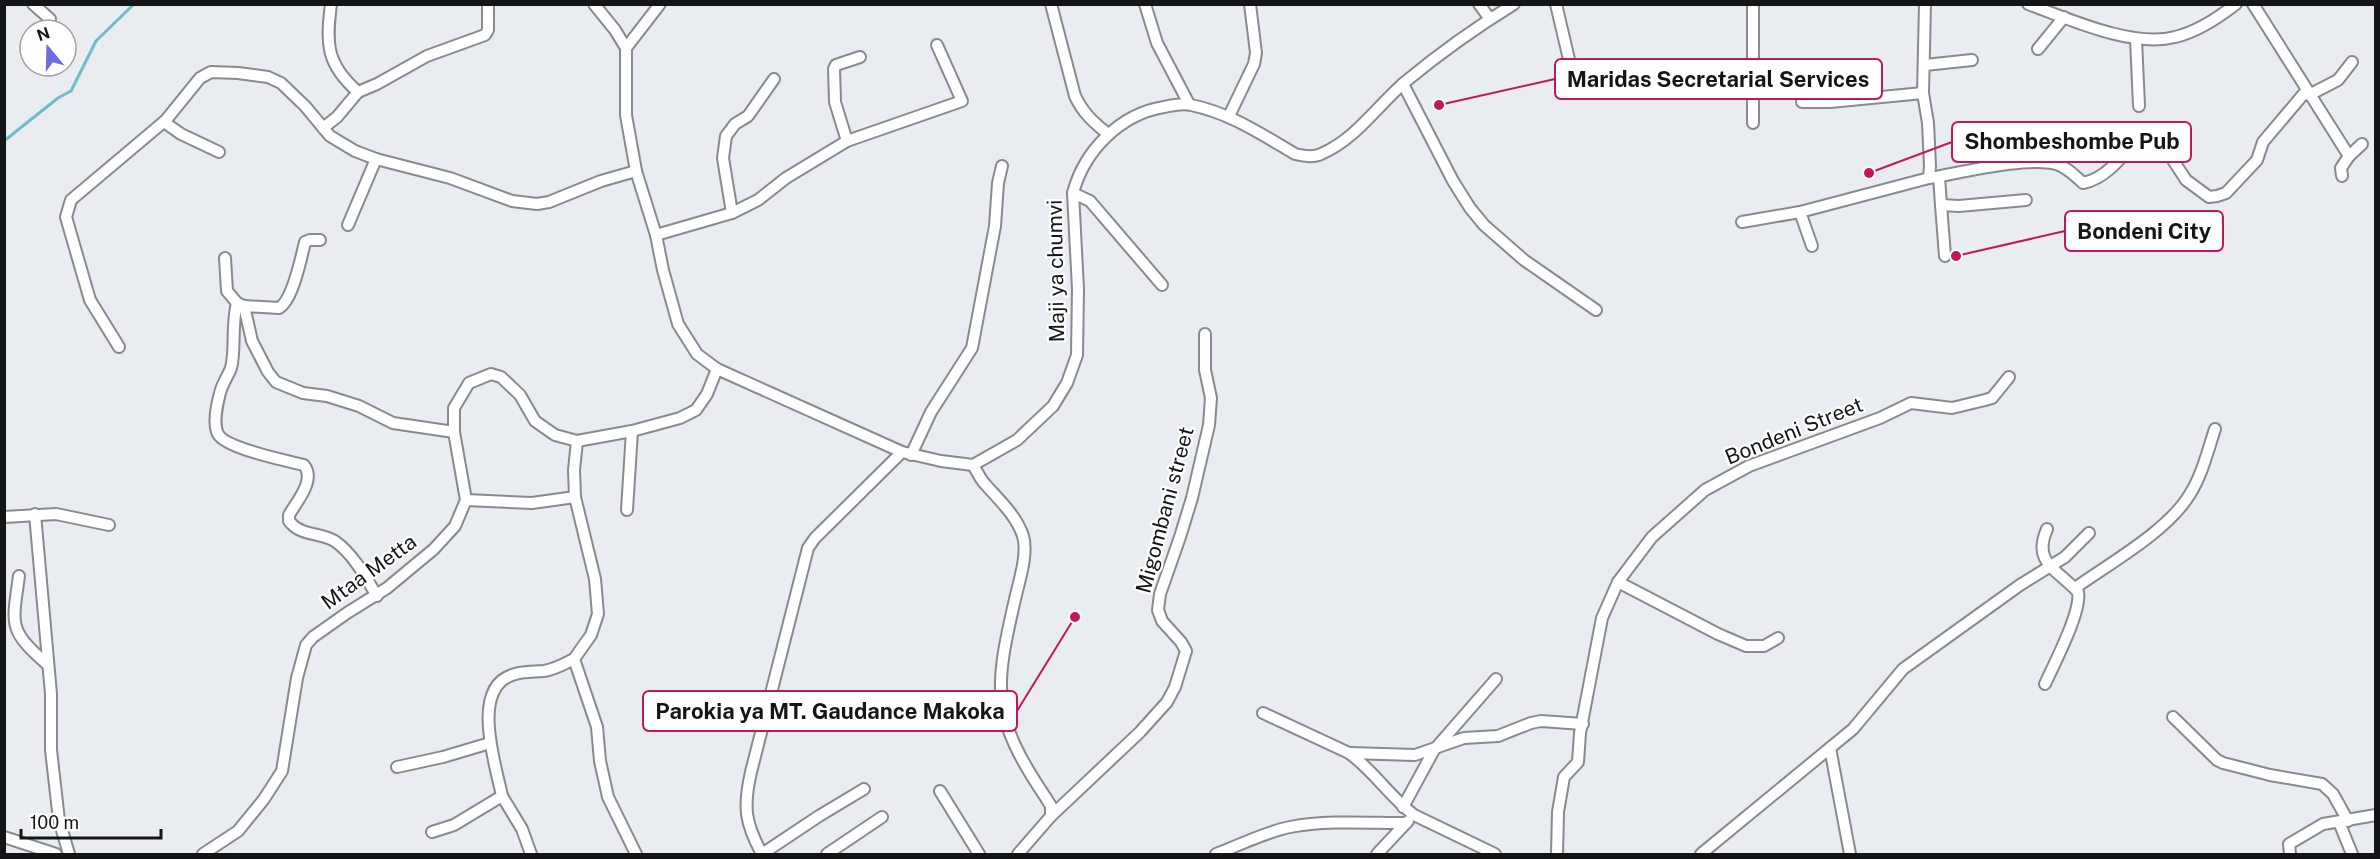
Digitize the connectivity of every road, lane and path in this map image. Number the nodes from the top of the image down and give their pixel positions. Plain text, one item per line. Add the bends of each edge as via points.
1 (33, 4) edge
2 (331, 4) edge
3 (488, 4) edge
4 (594, 4) edge
5 (660, 4) edge
6 (1051, 4) edge
7 (1145, 4) edge
8 (1250, 4) edge
9 (1479, 4) edge
10 (1514, 4) edge
11 (1556, 4) edge
12 (1753, 4) edge
13 (1925, 4) edge
14 (2028, 4) edge
15 (2236, 4) edge
16 (2253, 4) edge
17 (2064, 17) junction
18 (49, 18) edge
19 (1490, 19) junction
20 (2136, 39) junction
21 (937, 45) dead end
22 (626, 48) junction
23 (2038, 49) dead end
24 (860, 57) dead end
25 (1972, 60) dead end
26 (2352, 62) dead end
27 (1925, 65) junction
28 (1571, 68) dead end
29 (774, 79) dead end
30 (1403, 84) junction
31 (358, 92) junction
32 (2308, 92) junction
33 (1923, 93) junction
34 (1802, 102) dead end
35 (1188, 104) junction
36 (2139, 106) dead end
37 (1230, 116) junction
38 (164, 122) junction
39 (1753, 123) dead end
40 (323, 128) junction
41 (1108, 134) junction
42 (847, 141) junction
43 (2362, 144) dead end
44 (219, 152) dead end
45 (2349, 156) junction
46 (376, 159) junction
47 (1002, 166) dead end
48 (636, 171) junction
49 (2342, 176) dead end
50 (1934, 177) junction
51 (1073, 194) junction
52 (2026, 200) dead end
53 (1941, 205) junction
54 (1800, 212) junction
55 (732, 213) junction
56 (1742, 222) dead end
57 (348, 225) dead end
58 (656, 235) junction
59 (320, 240) dead end
60 (1812, 246) dead end
61 (1945, 256) dead end
62 (225, 258) dead end
63 (1162, 285) dead end
64 (240, 305) junction
65 (1596, 310) dead end
66 (1205, 334) dead end
67 (119, 347) dead end
68 (717, 369) junction
69 (2009, 377) dead end
70 (2215, 429) dead end
71 (632, 431) junction
72 (454, 432) junction
73 (577, 441) junction
74 (907, 453) junction
75 (973, 465) junction
76 (575, 497) junction
77 (466, 500) junction
78 (627, 510) dead end
79 (35, 514) junction
80 (4, 518) edge
81 (109, 525) dead end
82 (2047, 529) dead end
83 (2089, 533) dead end
84 (2051, 565) junction
85 (19, 576) dead end
86 (1618, 582) junction
87 (2075, 588) junction
88 (377, 596) junction
89 (1778, 638) dead end
90 (574, 659) junction
91 (48, 665) junction
92 (1496, 680) dead end
93 (2045, 684) dead end
94 (1263, 713) dead end
95 (2173, 717) dead end
96 (1583, 724) junction
97 (490, 743) junction
98 (1830, 748) junction
99 (1434, 750) junction
100 (1349, 753) junction
101 (397, 766) dead end
102 (864, 789) dead end
103 (940, 791) dead end
104 (502, 796) junction
105 (1403, 807) junction
106 (2376, 815) edge
107 (1051, 816) junction
108 (882, 817) dead end
109 (1410, 819) junction
110 (2343, 821) junction
111 (432, 832) dead end
112 (4, 837) edge
113 (56, 855) edge
114 (69, 855) edge
115 (203, 855) edge
116 (531, 855) edge
117 (636, 855) edge
118 (762, 855) edge
119 (827, 855) edge
120 (980, 855) edge
121 (1018, 855) edge
122 (1216, 855) edge
123 (1377, 855) edge
124 (1495, 855) edge
125 (1557, 855) edge
126 (1701, 855) edge
127 (1850, 855) edge
128 (2290, 855) edge
129 (2352, 855) edge

1 - 18 street
2 - 31 street via 329,52 339,73
3 - 31 street via 485,35 427,56
4 - 22 street
5 - 22 street
6 - 41 street via 1075,96 1086,115
7 - 35 street via 1157,44
8 - 37 street via 1256,53
9 - 19 street
10 - 19 street, Maji ya chumvi
11 - 28 street
12 - 39 street
13 - 27 street
14 - 17 street
15 - 20 street via 2214,21 2175,38
16 - 32 street
17 - 20 street
17 - 23 street
19 - 30 street, Maji ya chumvi via 1451,44
20 - 36 street
21 - 42 street via 962,101
22 - 48 street via 626,115
24 - 42 street via 834,69 835,102
25 - 27 street
26 - 32 street via 2338,80
27 - 33 street
29 - 55 street via 748,116 726,136 723,158
30 - 37 street, Maji ya chumvi via 1374,115 1319,156 1295,153
30 - 65 street via 1453,181 1484,225 1524,260
31 - 40 street
32 - 45 street
32 - 50 street via 2263,142 2257,160 2226,193 2217,196 2209,197 2186,180 2154,131 2148,128 2106,174 2092,181 2083,183 2056,164 2041,163
33 - 34 street
33 - 50 street
35 - 37 street, Maji ya chumvi
35 - 41 street, Maji ya chumvi via 1156,108 1130,118
38 - 40 street via 200,78 212,72 268,77 281,83
38 - 44 street
38 - 67 street via 71,200 66,217 90,300
40 - 46 street via 340,143
41 - 51 street, Maji ya chumvi via 1093,152
42 - 55 street
43 - 45 street
45 - 49 street via 2341,168
46 - 48 street via 450,178 512,201 537,204
46 - 57 street
47 - 74 street via 972,348
48 - 58 street
50 - 53 street
50 - 54 street
51 - 63 street via 1090,201
51 - 75 street, Maji ya chumvi via 1077,355 1067,383 1053,406 1017,440
52 - 53 street
53 - 61 street
54 - 56 street
54 - 60 street
55 - 58 street
58 - 68 street via 678,324 697,354
59 - 64 street via 305,242 283,306
62 - 64 street via 227,291
64 - 72 street via 252,341 276,382 303,393 359,406 393,423
64 - 88 street via 233,318 231,368 218,404 218,435 252,452 304,465 309,479 289,521 304,533 334,540
66 - 107 street, Migombani street via 1205,370 1211,398 1209,425 1158,610 1186,651 1179,674 1167,702 1140,732
68 - 71 street via 696,410
68 - 74 street
69 - 86 street, Bondeni Street via 1992,398 1952,408 1911,403 1729,476 1705,490 1652,537
70 - 87 street via 2191,493 2176,513
71 - 73 street
71 - 78 street
72 - 73 street via 454,408 462,391 476,379 491,374 510,383 535,422 555,435
72 - 77 street
73 - 76 street
74 - 75 street
74 - 118 street via 820,532 808,548 747,791 746,817
75 - 107 street via 1012,514 1023,537 1020,578 1004,646 1001,703 1012,741 1051,806
76 - 77 street via 531,502
76 - 90 street via 595,579 598,614 591,635
77 - 88 street, Mtaa Metta via 455,526 434,549
79 - 80 street
79 - 81 street via 64,515
79 - 91 street
82 - 84 street via 2041,547
83 - 84 street
84 - 87 street
84 - 98 street via 1902,669 1854,729
85 - 91 street via 14,627 21,640
86 - 89 street via 1746,646 1764,646
86 - 96 street, Bondeni Street via 1602,618
87 - 93 street via 2079,593 2078,604
88 - 115 street, Mtaa Metta via 347,613 306,645 282,771 238,831
90 - 97 street via 557,668 515,674 502,680 495,689 487,720
90 - 117 street via 597,727 608,797
91 - 114 street via 51,750 59,820
92 - 99 street
94 - 100 street
95 - 110 street via 2223,763 2322,784 2333,794
96 - 99 street via 1541,721 1498,736 1464,738
96 - 125 street, Bondeni Street via 1578,762 1564,777
97 - 101 street
97 - 104 street
98 - 126 street
98 - 127 street
99 - 100 street via 1415,755
99 - 105 street
100 - 105 street
102 - 118 street
103 - 120 street
104 - 111 street via 454,825
104 - 116 street via 522,829
105 - 109 street
106 - 110 street
107 - 121 street
108 - 119 street
109 - 122 street via 1291,827
109 - 123 street
109 - 124 street
110 - 128 street via 2322,824 2289,844
110 - 129 street
112 - 113 street

